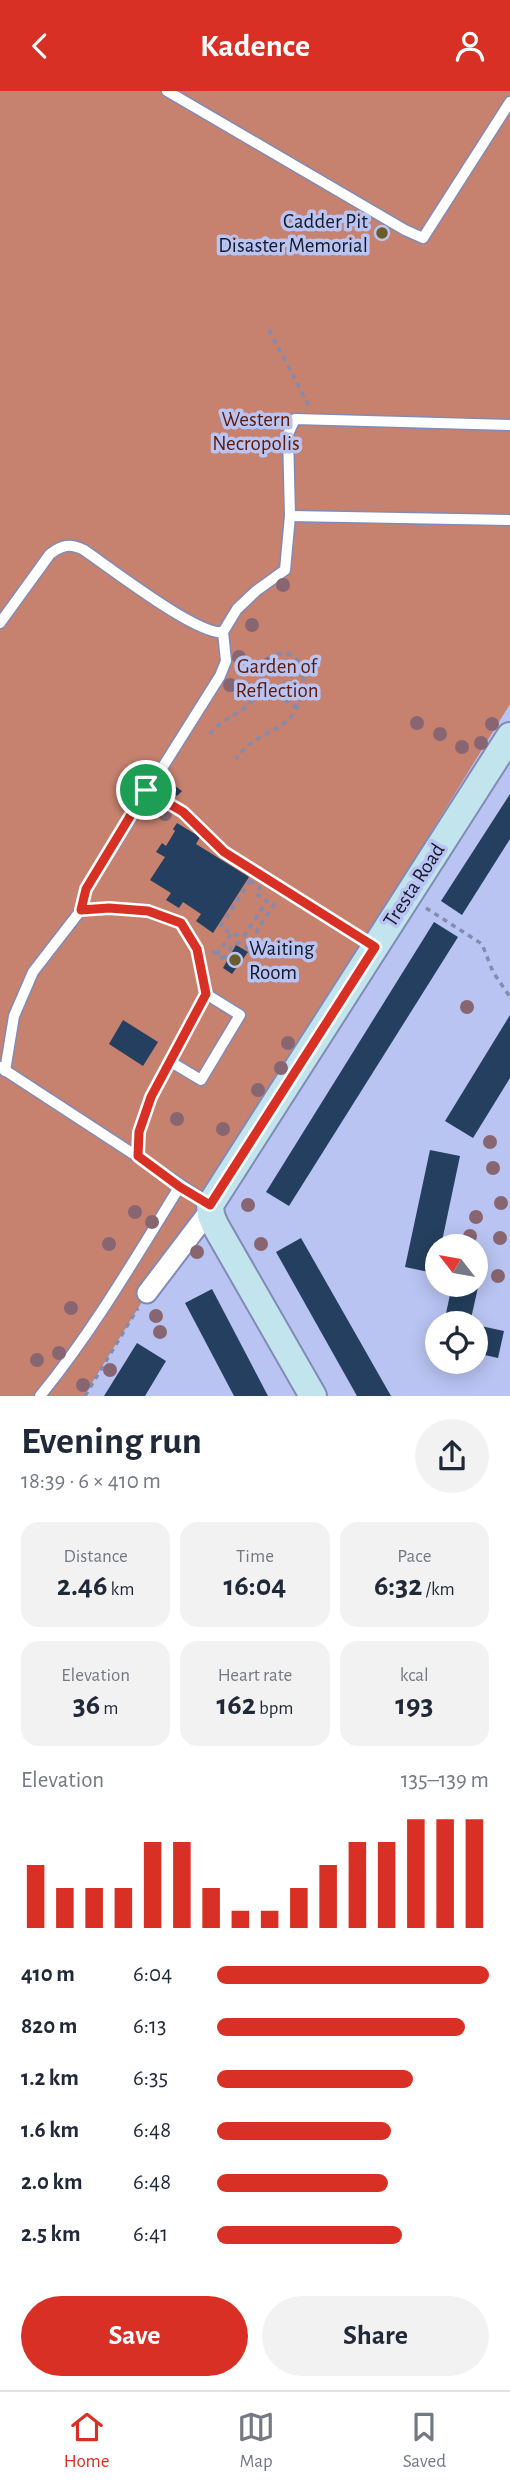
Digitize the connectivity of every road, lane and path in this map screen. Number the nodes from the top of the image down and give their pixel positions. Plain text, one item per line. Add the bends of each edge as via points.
1 (167, 91) edge
2 (510, 102) edge
3 (269, 330) dead end
4 (317, 420) junction
5 (510, 425) edge
6 (290, 516) junction
7 (510, 520) edge
8 (4, 611) edge
9 (0, 623) edge
10 (223, 632) junction
11 (301, 691) junction
12 (298, 708) junction
13 (210, 734) dead end
14 (510, 736) edge
15 (236, 759) dead end
16 (146, 790) junction
17 (272, 893) dead end
18 (408, 896) junction
19 (81, 910) junction
20 (256, 918) junction
21 (263, 922) junction
22 (231, 934) junction
23 (375, 947) junction
24 (218, 955) dead end
25 (225, 959) dead end
26 (206, 994) junction
27 (510, 997) edge
28 (171, 1062) junction
29 (3, 1069) edge
30 (138, 1156) junction
31 (180, 1187) junction
32 (210, 1207) junction
33 (147, 1293) joint
34 (40, 1396) edge
35 (85, 1396) edge
36 (312, 1396) edge

1 - 2 lane via 423,237
3 - 4 path
4 - 5 lane
4 - 6 lane via 295,419 288,434
6 - 7 lane
6 - 10 lane via 285,570 237,609
8 - 9 lane
8 - 10 lane via 50,554 59,547 75,545 191,623
10 - 16 lane via 226,661 220,676
11 - 12 path
11 - 12 path via 288,681 281,688 285,700
11 - 13 path via 299,661 285,653 274,654 265,660 252,701
12 - 15 path
14 - 18 street, Tresta Road
16 - 19 lane via 86,889
16 - 23 lane via 183,812 224,852
17 - 21 path via 279,897
18 - 23 street, Tresta Road
18 - 27 path via 482,944
19 - 26 lane via 148,911 181,923 197,949
19 - 29 lane via 33,972 14,1016
20 - 21 path
20 - 22 path via 244,936
20 - 22 path via 267,901 256,894 262,888 250,881 222,926
21 - 25 path via 246,948 233,944
22 - 24 path
23 - 32 street, Tresta Road
26 - 28 lane
26 - 28 lane via 240,1015 201,1080
28 - 30 lane via 147,1109 139,1132
29 - 30 lane
30 - 31 lane
31 - 32 lane
31 - 34 lane
32 - 33 street
32 - 36 street via 215,1225
33 - 35 path

